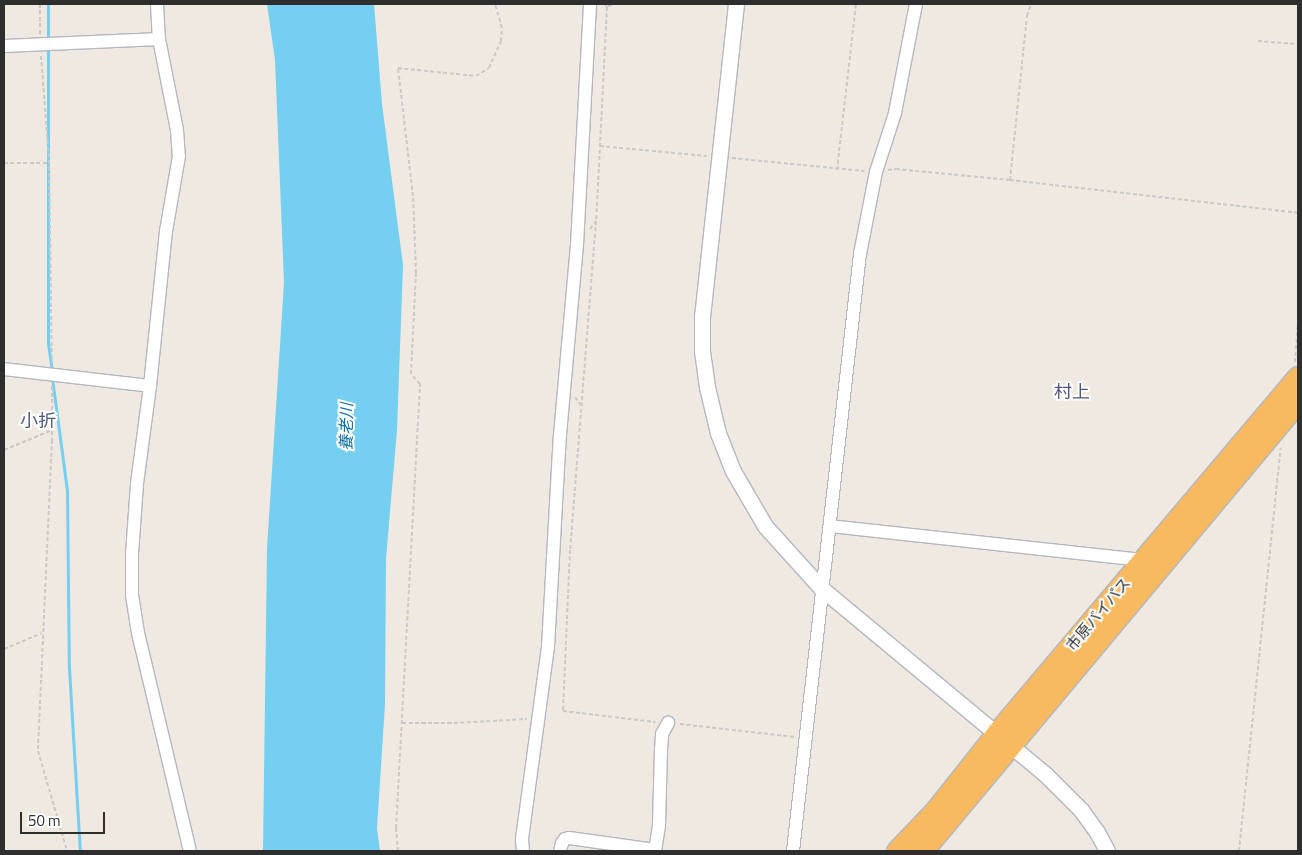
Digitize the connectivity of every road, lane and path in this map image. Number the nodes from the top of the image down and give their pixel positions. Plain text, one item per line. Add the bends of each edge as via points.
1 (40, 4) edge
2 (157, 4) edge
3 (495, 4) edge
4 (590, 4) edge
5 (616, 4) edge
6 (736, 4) edge
7 (856, 4) edge
8 (916, 4) edge
9 (1030, 4) edge
10 (606, 5) edge
11 (159, 39) junction
12 (1258, 41) dead end
13 (1298, 44) edge
14 (4, 46) edge
15 (40, 46) junction
16 (600, 146) junction
17 (719, 157) junction
18 (4, 162) edge
19 (50, 163) junction
20 (837, 170) junction
21 (876, 172) junction
22 (1010, 180) junction
23 (1298, 213) edge
24 (1298, 322) edge
25 (4, 369) edge
26 (1297, 371) edge
27 (52, 375) junction
28 (150, 386) junction
29 (1298, 401) edge
30 (1276, 426) junction
31 (52, 430) junction
32 (4, 450) edge
33 (830, 526) junction
34 (1143, 560) junction
35 (822, 588) junction
36 (42, 633) junction
37 (4, 649) edge
38 (540, 719) junction
39 (402, 723) junction
40 (668, 723) junction
41 (807, 738) junction
42 (1004, 739) junction
43 (67, 851) edge
44 (190, 851) edge
45 (398, 851) edge
46 (523, 851) edge
47 (560, 851) edge
48 (655, 851) edge
49 (793, 851) edge
50 (897, 851) edge
51 (922, 851) edge
52 (1107, 851) edge
53 (1239, 851) edge

1 - 15 path
2 - 11 street
3 - 39 path via 502,28 501,41 489,68 476,76 398,68 413,196 416,272 411,374 420,384
4 - 38 street via 577,245
5 - 10 path
6 - 17 street
7 - 20 path
8 - 21 street via 895,113
9 - 22 path
10 - 16 path
11 - 15 street via 61,42
11 - 28 street via 179,156 166,231
12 - 13 path
14 - 15 street
15 - 19 path
16 - 17 path
16 - 40 path via 570,550 563,712
17 - 20 path
17 - 35 street via 702,315 707,387 718,433 733,471 764,526
18 - 19 path
19 - 27 path
20 - 21 path
21 - 22 path via 896,168
21 - 33 street via 860,254
22 - 23 path
24 - 26 path
25 - 27 street
26 - 34 highway, 市原バイパス
27 - 28 street
27 - 31 path
28 - 44 street via 133,522 132,595 138,633
29 - 30 highway, 市原バイパス
30 - 42 highway, 市原バイパス
30 - 53 path via 1282,440
31 - 32 path
31 - 36 path
33 - 34 street
33 - 35 street
34 - 42 highway, 市原バイパス
35 - 41 street
35 - 42 street
36 - 37 path
36 - 43 path via 38,751
38 - 39 path
38 - 46 street via 522,839
39 - 45 path via 396,828
40 - 41 path
40 - 48 street via 662,734
41 - 49 street
42 - 50 highway, 市原バイパス
42 - 51 highway, 市原バイパス
42 - 52 street via 1065,793 1098,832
47 - 48 street via 564,839 568,838

